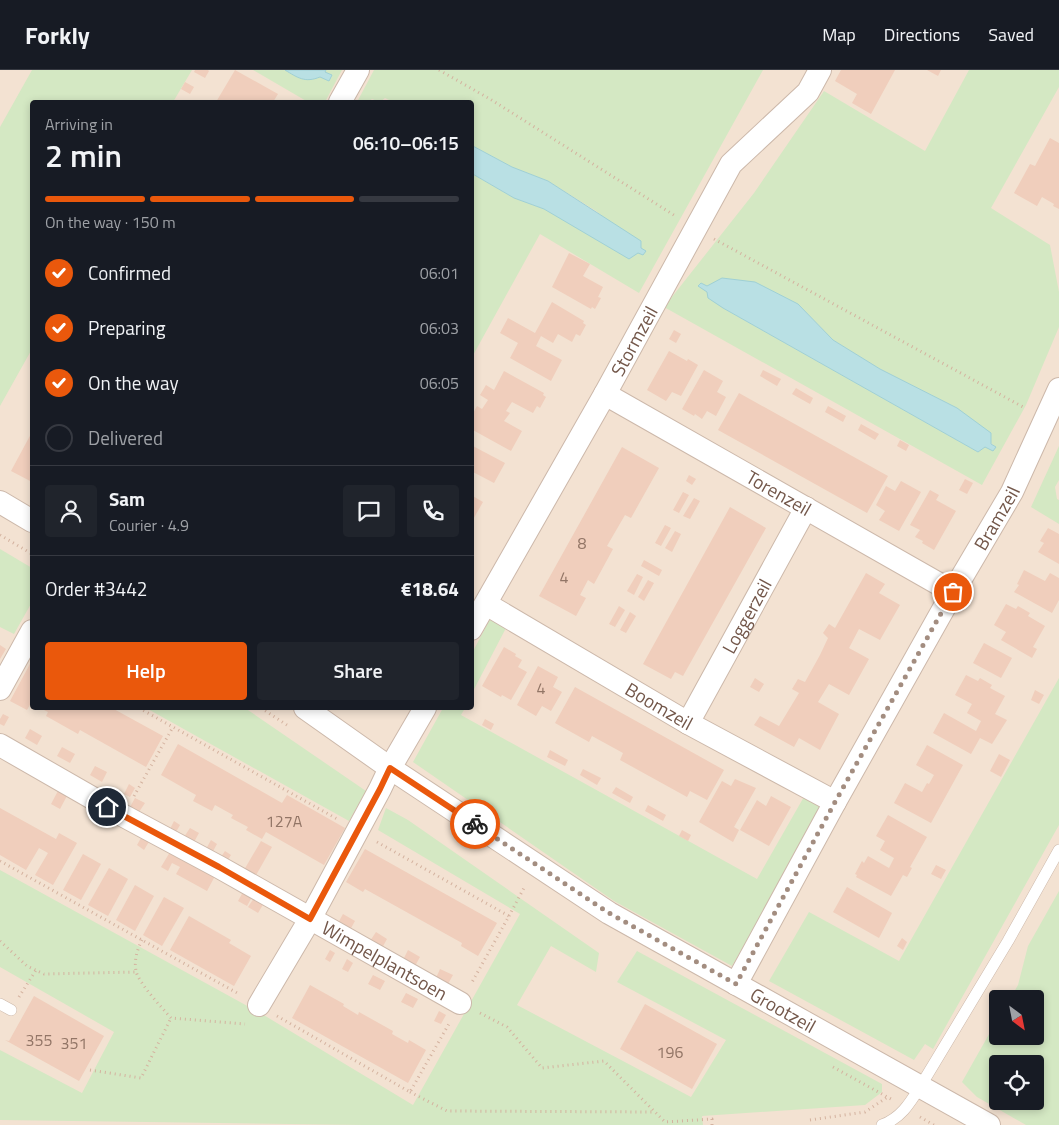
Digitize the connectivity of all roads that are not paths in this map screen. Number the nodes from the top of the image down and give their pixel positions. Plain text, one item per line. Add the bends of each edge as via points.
1 (358, 70) edge
2 (820, 70) edge
3 (341, 100) edge
4 (1059, 389) edge
5 (605, 394) junction
6 (0, 502) edge
7 (806, 508) junction
8 (30, 520) edge
9 (953, 592) junction
10 (486, 604) junction
11 (474, 624) edge
12 (30, 635) edge
13 (0, 689) edge
14 (308, 710) edge
15 (424, 710) edge
16 (688, 723) junction
17 (0, 745) edge
18 (390, 768) junction
19 (835, 802) junction
20 (1059, 850) edge
21 (310, 919) junction
22 (736, 984) junction
23 (460, 1003) road end
24 (0, 1004) edge
25 (259, 1005) road end
26 (11, 1010) road end
27 (920, 1087) junction
28 (882, 1125) edge
29 (989, 1125) edge

1 - 3 street
2 - 5 street, Stormzeil via 808,92 731,164
4 - 9 street, Bramzeil via 1012,492
5 - 7 street, Torenzeil
5 - 10 street, Stormzeil
6 - 8 street
7 - 9 street, Torenzeil
7 - 16 street, Loggerzeil
9 - 19 street, Bramzeil
10 - 11 street, Stormzeil
10 - 16 street, Boomzeil
12 - 13 street
14 - 18 street, Grootzeil
15 - 18 street
16 - 19 street, Boomzeil
17 - 21 street, Wimpelplantsoen
18 - 21 street, Wimpelplantsoen
18 - 22 street, Grootzeil via 609,913
19 - 22 street, Bramzeil
20 - 27 lane
21 - 23 street, Wimpelplantsoen
21 - 25 street, Wimpelplantsoen
22 - 27 street, Grootzeil
24 - 26 lane
27 - 28 lane via 906,1109
27 - 29 street, Grootzeil

